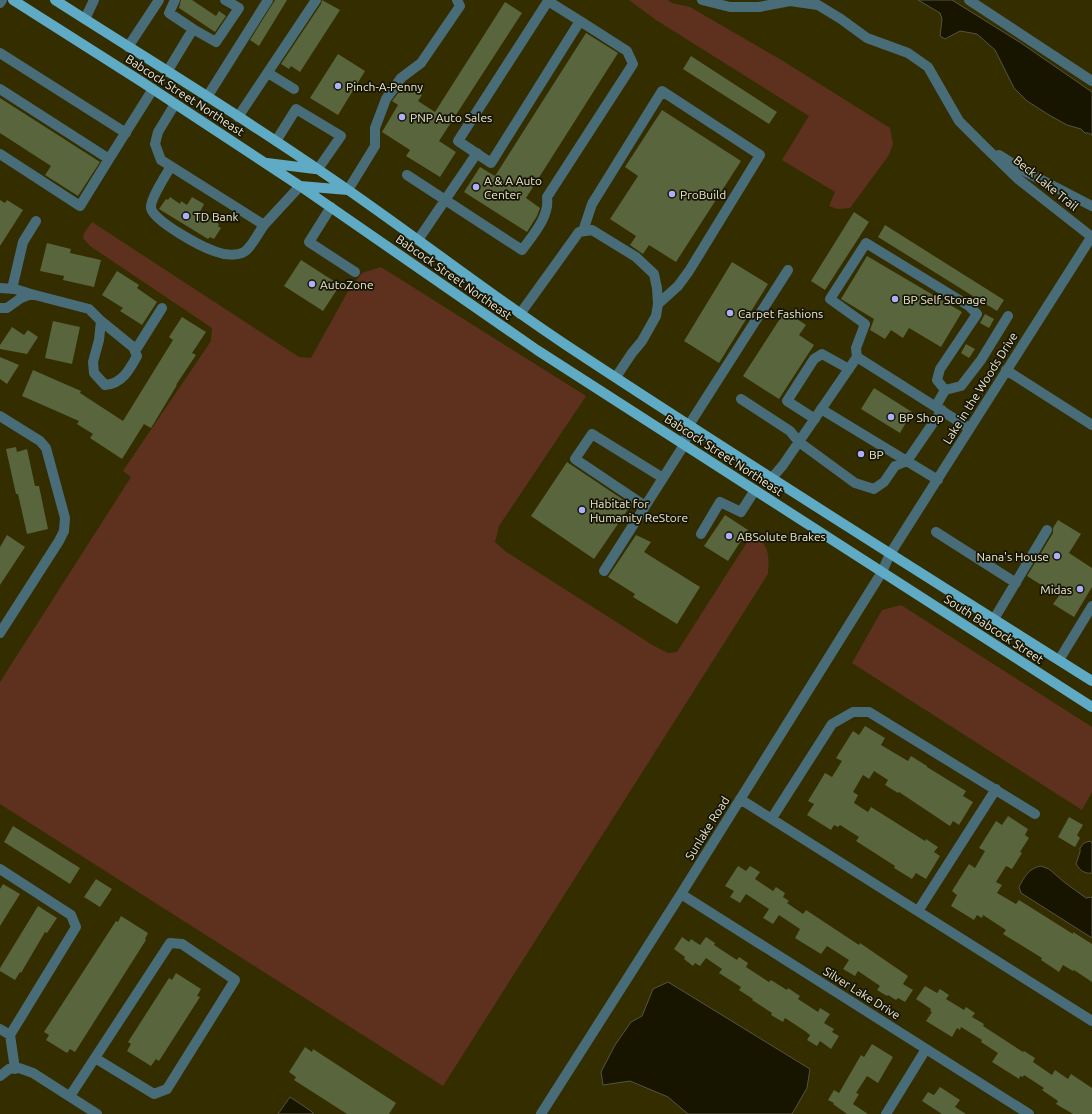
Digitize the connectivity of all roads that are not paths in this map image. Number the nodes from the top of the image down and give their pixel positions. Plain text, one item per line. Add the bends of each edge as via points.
1 (2, 0) edge
2 (13, 0) edge
3 (55, 0) edge
4 (94, 0) edge
5 (159, 0) edge
6 (174, 0) edge
7 (225, 0) edge
8 (268, 0) edge
9 (316, 0) edge
10 (457, 0) edge
11 (702, 0) edge
12 (969, 0) edge
13 (0, 3) edge
14 (85, 19) junction
15 (580, 21) junction
16 (193, 29) junction
17 (128, 47) junction
18 (0, 53) edge
19 (167, 72) junction
20 (268, 73) junction
21 (1092, 81) edge
22 (0, 89) edge
23 (153, 89) junction
24 (294, 89) dead end
25 (207, 97) junction
26 (175, 104) junction
27 (238, 117) junction
28 (126, 133) junction
29 (276, 141) junction
30 (985, 147) junction
31 (477, 153) junction
32 (0, 154) edge
33 (109, 159) junction
34 (266, 163) junction
35 (171, 166) junction
36 (318, 169) junction
37 (407, 175) dead end
38 (300, 186) junction
39 (348, 190) junction
40 (445, 199) junction
41 (1092, 206) edge
42 (330, 207) junction
43 (36, 221) dead end
44 (264, 225) junction
45 (584, 231) junction
46 (1092, 236) edge
47 (418, 240) junction
48 (788, 270) dead end
49 (354, 272) dead end
50 (0, 288) edge
51 (12, 289) junction
52 (31, 294) junction
53 (658, 304) junction
54 (0, 308) edge
55 (162, 308) dead end
56 (520, 314) junction
57 (1008, 316) dead end
58 (101, 321) junction
59 (135, 351) junction
60 (857, 357) junction
61 (848, 369) junction
62 (1006, 370) junction
63 (616, 377) junction
64 (944, 390) junction
65 (741, 399) dead end
66 (939, 408) junction
67 (821, 409) junction
68 (0, 416) edge
69 (815, 419) junction
70 (689, 424) junction
71 (1092, 425) edge
72 (970, 428) junction
73 (799, 442) junction
74 (684, 445) junction
75 (907, 461) junction
76 (663, 478) junction
77 (772, 478) junction
78 (938, 480) junction
79 (755, 490) junction
80 (645, 506) junction
81 (1047, 530) dead end
82 (936, 532) dead end
83 (701, 534) dead end
84 (890, 554) junction
85 (604, 571) dead end
86 (882, 572) junction
87 (1016, 582) junction
88 (1092, 606) edge
89 (994, 619) junction
90 (0, 633) edge
91 (1059, 660) junction
92 (1092, 681) edge
93 (1092, 707) edge
94 (996, 789) junction
95 (740, 799) junction
96 (1035, 814) dead end
97 (772, 818) junction
98 (0, 869) edge
99 (681, 894) junction
100 (918, 911) junction
101 (1092, 1021) edge
102 (0, 1029) edge
103 (10, 1035) junction
104 (926, 1049) junction
105 (94, 1058) junction
106 (15, 1069) junction
107 (0, 1076) edge
108 (70, 1096) junction
109 (97, 1114) edge
110 (541, 1114) edge
111 (886, 1114) edge
112 (1029, 1114) edge

1 - 13 street
2 - 23 main road, Babcock Street Northeast
3 - 14 main road, Babcock Street Northeast
4 - 14 street
5 - 17 street
6 - 16 street via 169,13
7 - 16 street via 238,8 216,42
8 - 25 street
9 - 20 street
10 - 39 street via 460,6 425,58 401,78 386,99 375,128 375,146
11 - 30 street, Beck Lake Trail via 730,8 759,7 790,1 818,5 866,38 908,53 928,67 959,121
12 - 21 street
14 - 17 main road, Babcock Street Northeast
15 - 31 street via 491,163
15 - 31 street via 548,1 458,141
15 - 40 street via 627,51 632,64 547,197 548,205 538,228 522,250
16 - 19 street
17 - 19 main road, Babcock Street Northeast
18 - 28 street
19 - 25 main road, Babcock Street Northeast
20 - 24 street
20 - 27 street
22 - 33 street
23 - 26 main road, Babcock Street Northeast
23 - 28 street
25 - 27 main road, Babcock Street Northeast
26 - 34 main road, Babcock Street Northeast
26 - 35 street via 158,132 155,144 161,160
27 - 29 main road, Babcock Street Northeast
28 - 33 street
29 - 36 main road, Babcock Street Northeast
29 - 36 street via 296,109 341,136
30 - 41 street, Beck Lake Trail via 1026,172
30 - 46 street, Beck Lake Trail via 1018,179
31 - 40 street
32 - 33 street via 80,206
34 - 36 main road
34 - 38 main road, Babcock Street Northeast
35 - 44 street
35 - 44 street via 151,207 154,215 175,230 217,252 238,254 247,249
36 - 39 main road, Babcock Street Northeast
37 - 40 street
38 - 39 main road
38 - 42 main road, Babcock Street Northeast
38 - 44 street
39 - 47 main road, Babcock Street Northeast
40 - 47 street
42 - 49 street via 309,242
42 - 74 main road, Babcock Street Northeast via 536,350
43 - 51 street via 23,242
45 - 53 street via 592,230 636,257 654,274
45 - 53 street via 592,204 662,91 760,155 689,271 678,286
45 - 56 street via 579,232
46 - 62 street, Lake in the Woods Drive
47 - 56 main road, Babcock Street Northeast
48 - 70 street
50 - 51 street
51 - 52 street
52 - 54 street via 7,308
52 - 58 street via 89,309
53 - 63 street via 656,316 649,329
55 - 59 street
56 - 63 main road, Babcock Street Northeast
57 - 64 street via 981,360 961,386
58 - 59 street
58 - 59 street via 93,362 94,373 105,385 112,385 121,379 137,356
60 - 61 street
60 - 64 street via 856,348 865,324 830,299 866,243 969,306 977,314 940,369 937,380
60 - 66 street
61 - 67 street
61 - 69 street via 822,354 814,359 787,401
62 - 71 street
62 - 72 street, Lake in the Woods Drive
63 - 70 main road, Babcock Street Northeast
64 - 66 street
65 - 73 street via 790,431
66 - 72 street
66 - 75 street
67 - 69 street
67 - 75 street
68 - 90 street via 40,441 46,448 65,518 60,541
69 - 73 street
70 - 74 street
70 - 77 main road, Babcock Street Northeast
72 - 78 street, Lake in the Woods Drive
73 - 75 street via 855,483 874,489 884,482 895,466
73 - 77 street
74 - 76 street
74 - 79 main road, Babcock Street Northeast
75 - 78 street
76 - 80 street
76 - 80 street via 592,434 575,459
77 - 84 main road, Babcock Street Northeast
78 - 84 street, Lake in the Woods Drive
79 - 83 street via 741,512 720,502
79 - 86 main road, Babcock Street Northeast
80 - 85 street
81 - 87 street
82 - 87 street
84 - 86 street, Sunlake Road
84 - 89 main road, South Babcock Street
86 - 93 main road, South Babcock Street
86 - 95 street, Sunlake Road
87 - 89 street
88 - 91 street
89 - 91 main road, South Babcock Street
91 - 92 main road, South Babcock Street
94 - 96 street
94 - 97 street via 869,712 853,712 832,724
94 - 100 street
95 - 97 street
95 - 99 street, Sunlake Road
97 - 100 street
98 - 103 street via 71,915 76,927
99 - 104 street, Silver Lake Drive
99 - 110 street, Sunlake Road
100 - 101 street
102 - 103 street
103 - 106 street
104 - 111 street
104 - 112 street, Silver Lake Drive
105 - 105 street via 170,943 182,944 235,980 167,1089 154,1094
105 - 108 street
106 - 107 street via 9,1069
106 - 108 street via 33,1073
108 - 109 street

